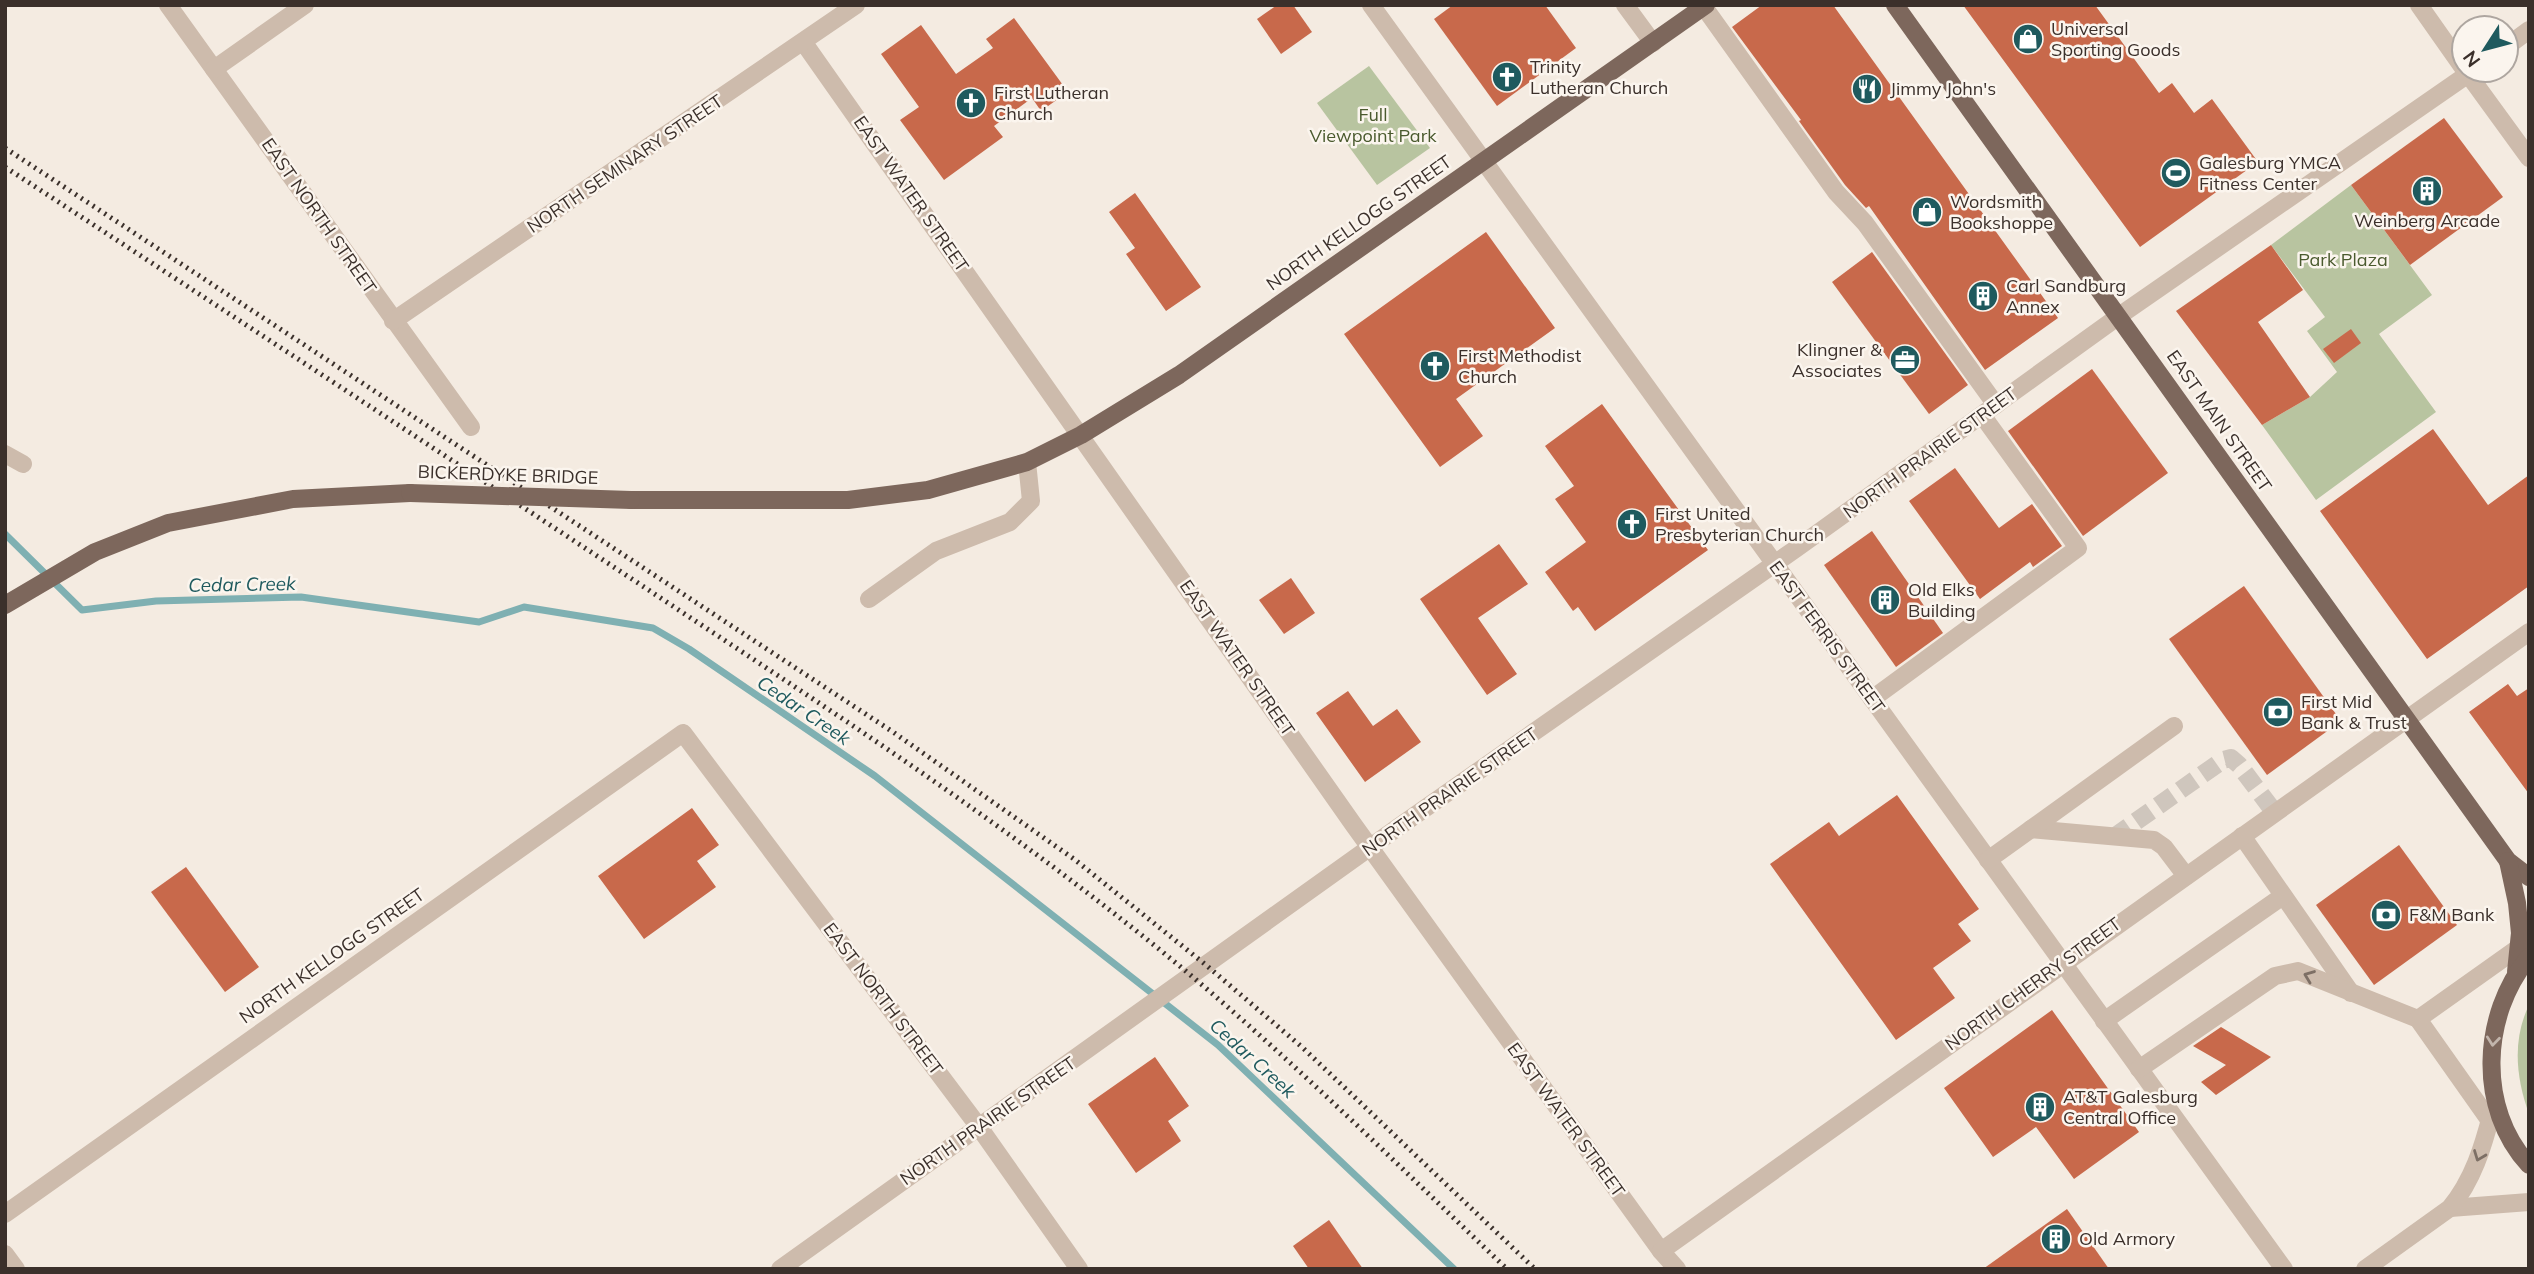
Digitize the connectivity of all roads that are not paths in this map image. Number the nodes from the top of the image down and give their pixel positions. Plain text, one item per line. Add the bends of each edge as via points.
1 (168, 5) edge
2 (305, 5) edge
3 (856, 5) edge
4 (1371, 5) edge
5 (1625, 5) edge
6 (1895, 5) edge
7 (2419, 5) edge
8 (1705, 6) edge
9 (804, 43) junction
10 (1653, 43) junction
11 (2450, 47) edge
12 (214, 69) junction
13 (2450, 84) edge
14 (2477, 84) edge
15 (2529, 158) edge
16 (1483, 161) junction
17 (2119, 316) junction
18 (393, 321) junction
19 (1989, 410) junction
20 (471, 427) dead end
21 (1081, 435) junction
22 (5, 454) edge
23 (1027, 462) junction
24 (23, 464) dead end
25 (1774, 565) junction
26 (869, 599) dead end
27 (5, 605) edge
28 (2526, 639) edge
29 (1872, 699) junction
30 (2407, 720) junction
31 (2174, 726) dead end
32 (683, 733) joint
33 (2031, 829) junction
34 (2242, 836) junction
35 (1370, 848) junction
36 (1988, 860) junction
37 (2508, 861) junction
38 (2186, 876) junction
39 (2529, 877) edge
40 (2283, 896) junction
41 (2524, 953) edge
42 (2063, 963) junction
43 (2351, 993) junction
44 (2418, 1019) junction
45 (2104, 1021) junction
46 (2139, 1069) junction
47 (2496, 1098) junction
48 (2490, 1121) junction
49 (979, 1127) junction
50 (2529, 1165) edge
51 (2529, 1202) edge
52 (2449, 1208) junction
53 (5, 1214) edge
54 (1661, 1251) junction
55 (5, 1254) edge
56 (16, 1269) edge
57 (780, 1269) edge
58 (1079, 1269) edge
59 (1677, 1269) edge
60 (2284, 1269) edge
61 (2365, 1269) edge

1 - 12 street, EAST NORTH STREET
2 - 12 street
3 - 9 street, NORTH SEMINARY STREET
4 - 16 street, EAST FERRIS STREET
5 - 10 street
6 - 17 main road, EAST MAIN STREET
7 - 11 street
8 - 10 main road, NORTH KELLOGG STREET
8 - 19 street via 1836,192 1864,223
9 - 18 street, NORTH SEMINARY STREET
9 - 21 street, EAST WATER STREET
10 - 16 main road, NORTH KELLOGG STREET
12 - 18 street, EAST NORTH STREET
13 - 17 street, NORTH PRAIRIE STREET
14 - 15 street
16 - 21 main road, NORTH KELLOGG STREET via 1179,375
16 - 25 street, EAST FERRIS STREET
17 - 19 street, NORTH PRAIRIE STREET
17 - 30 main road, EAST MAIN STREET
18 - 20 street, EAST NORTH STREET
19 - 25 street, NORTH PRAIRIE STREET
19 - 29 street via 2078,548
21 - 23 main road, NORTH KELLOGG STREET
21 - 35 street, EAST WATER STREET
22 - 24 street
23 - 26 street via 1031,501 1010,522 936,551
23 - 27 main road, BICKERDYKE BRIDGE, bridge via 928,490 848,500 410,493 293,499 168,523 95,552
25 - 29 street, EAST FERRIS STREET
25 - 35 street, NORTH PRAIRIE STREET
28 - 30 street, NORTH CHERRY STREET
29 - 36 street, EAST FERRIS STREET
30 - 34 street, NORTH CHERRY STREET
30 - 37 main road, EAST MAIN STREET
31 - 33 street
32 - 49 street, EAST NORTH STREET
32 - 53 street, NORTH KELLOGG STREET
33 - 36 street
33 - 38 street via 2154,840
34 - 38 street, NORTH CHERRY STREET
34 - 40 street
35 - 49 street, NORTH PRAIRIE STREET
35 - 54 street, EAST WATER STREET
36 - 42 street, EAST FERRIS STREET
37 - 39 main road, EAST MAIN STREET
37 - 41 main road, EAST MAIN STREET
38 - 42 street, NORTH CHERRY STREET
40 - 43 street
40 - 45 street
41 - 44 street
41 -> 47 main road, EAST MAIN STREET via 2504,995 2492,1036 2491,1078
42 - 45 street, EAST FERRIS STREET
42 - 54 street, NORTH CHERRY STREET
43 - 44 street
43 -> 46 street via 2298,971 2275,976
44 - 48 street
45 - 46 street, EAST FERRIS STREET
46 - 60 street, EAST FERRIS STREET
47 - 48 street
47 - 50 main road via 2501,1119
48 -> 52 street via 2474,1170
49 - 57 street, NORTH PRAIRIE STREET
49 - 58 street, EAST NORTH STREET
51 - 52 street
52 - 61 street
54 - 59 street, EAST WATER STREET
55 - 56 street

